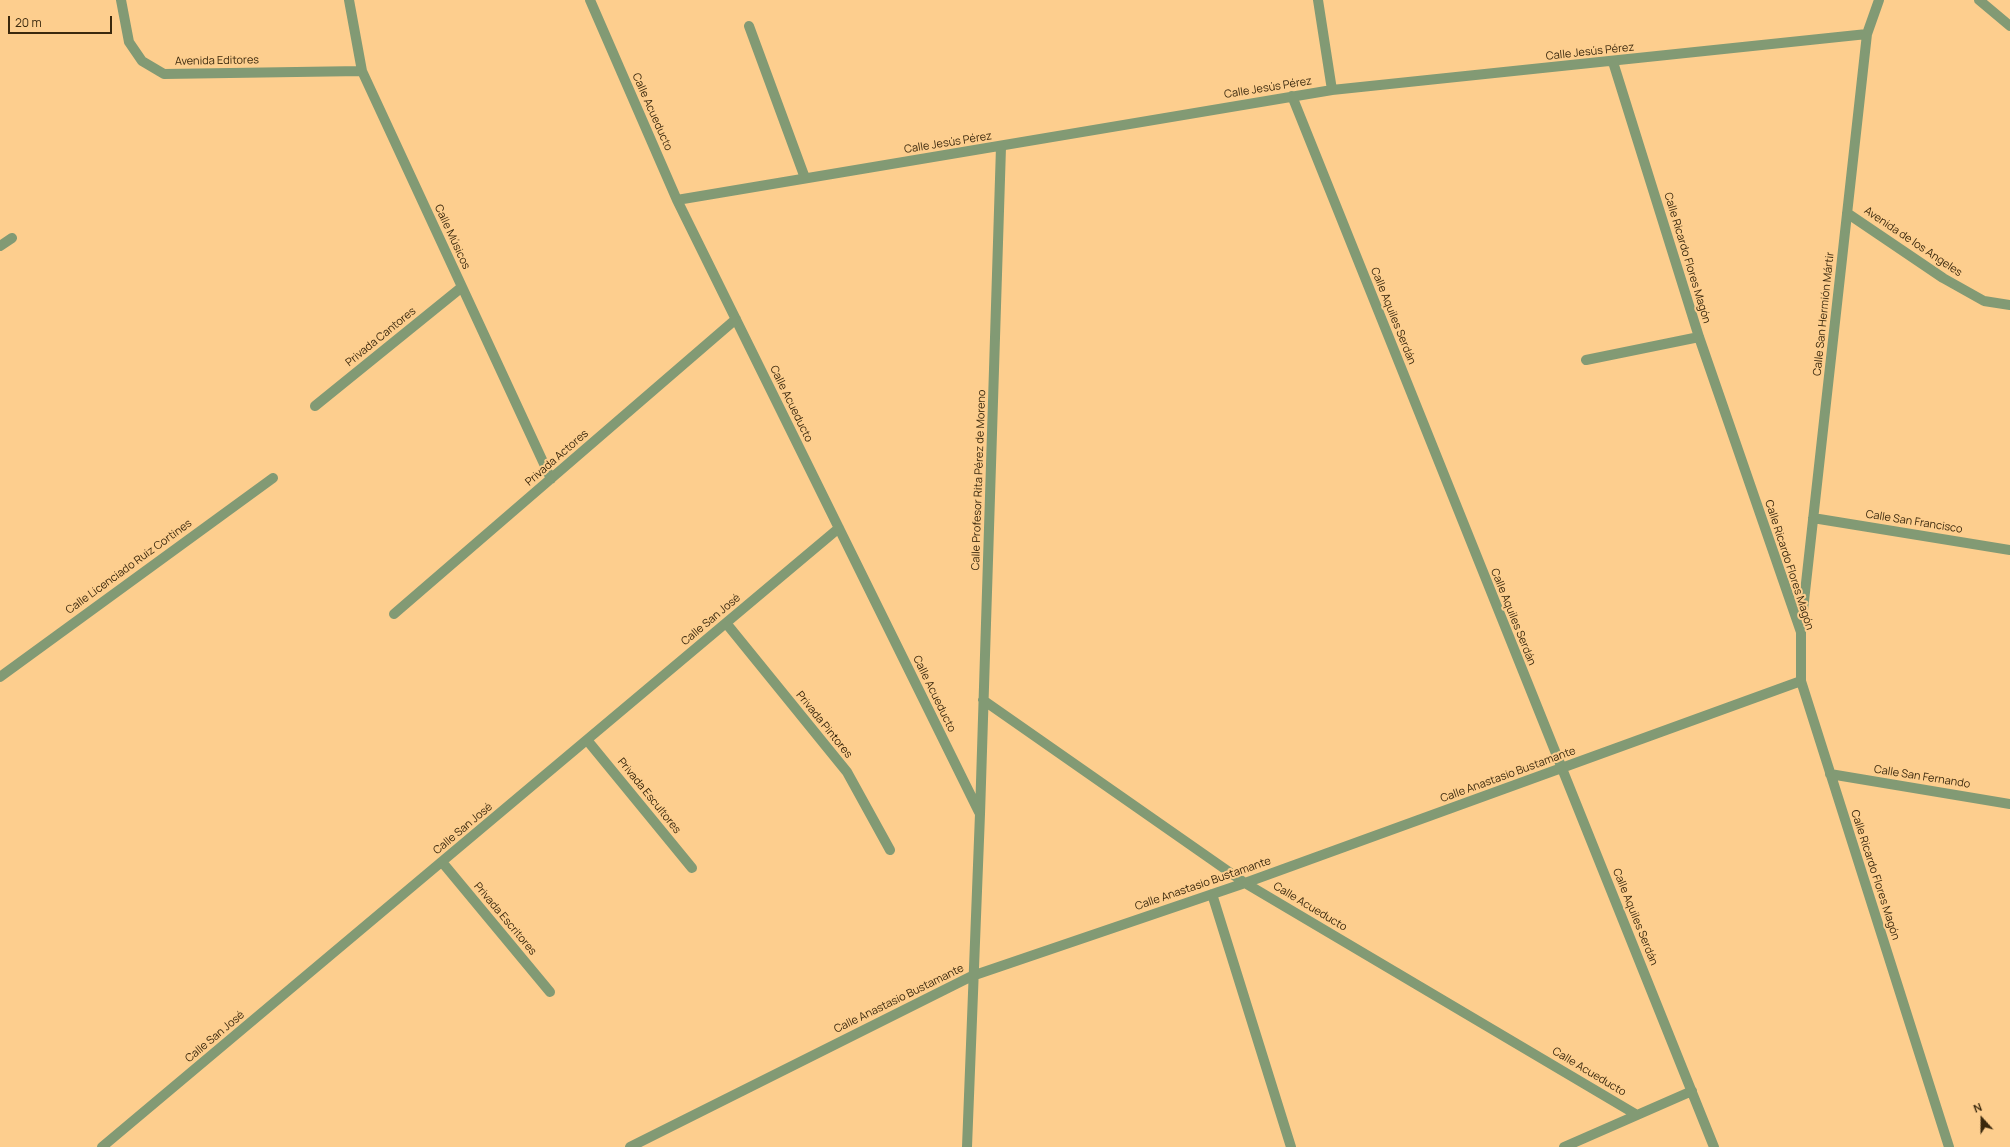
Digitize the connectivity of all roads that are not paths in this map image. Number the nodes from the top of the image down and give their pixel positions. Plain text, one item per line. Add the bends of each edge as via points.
1 (121, 0) edge
2 (349, 0) edge
3 (590, 0) edge
4 (1318, 0) edge
5 (1879, 0) edge
6 (1979, 0) edge
7 (749, 26) dead end
8 (2010, 26) edge
9 (1867, 34) junction
10 (1612, 62) junction
11 (362, 71) junction
12 (1332, 90) junction
13 (1292, 96) junction
14 (1001, 147) junction
15 (805, 178) junction
16 (677, 200) junction
17 (1847, 213) junction
18 (12, 238) dead end
19 (0, 246) edge
20 (462, 287) junction
21 (2010, 305) edge
22 (736, 320) junction
23 (1699, 337) junction
24 (1586, 360) dead end
25 (315, 406) dead end
26 (273, 478) dead end
27 (551, 479) junction
28 (1813, 518) junction
29 (839, 528) junction
30 (2010, 550) edge
31 (394, 614) dead end
32 (726, 623) junction
33 (1801, 632) junction
34 (0, 677) edge
35 (1801, 681) junction
36 (984, 700) junction
37 (587, 740) junction
38 (1561, 768) junction
39 (1830, 774) junction
40 (2010, 804) edge
41 (980, 814) junction
42 (890, 850) dead end
43 (442, 862) junction
44 (692, 868) dead end
45 (1245, 883) junction
46 (1212, 894) junction
47 (972, 976) junction
48 (550, 992) dead end
49 (1692, 1091) junction
50 (1637, 1115) junction
51 (102, 1147) edge
52 (630, 1147) edge
53 (967, 1147) edge
54 (1291, 1147) edge
55 (1564, 1147) edge
56 (1714, 1147) edge
57 (1949, 1147) edge

1 - 11 street, Avenida Editores via 129,42 142,61 164,74
2 - 11 street, Calle Músicos
3 - 16 street, Calle Acueducto
4 - 12 street
5 - 9 street, Calle San Hermión Mártir
6 - 8 street
7 - 15 street
9 - 10 street, Calle Jesús Pérez
9 - 17 street, Calle San Hermión Mártir
10 - 12 street, Calle Jesús Pérez
10 - 23 street, Calle Ricardo Flores Magón
11 - 20 street, Calle Músicos
12 - 13 street, Calle Jesús Pérez
13 - 14 street, Calle Jesús Pérez
13 - 38 street, Calle Aquiles Serdán
14 - 15 street, Calle Jesús Pérez
14 - 36 street, Calle Profesor Rita Pérez de Moreno
15 - 16 street, Calle Jesús Pérez
16 - 22 street, Calle Acueducto
17 - 21 street, Avenida de los Angeles via 1943,278 1984,300
17 - 28 street, Calle San Hermión Mártir
18 - 19 street
20 - 25 street, Privada Cantores
20 - 27 street, Calle Músicos
22 - 27 street, Privada Actores
22 - 29 street, Calle Acueducto
23 - 24 street
23 - 33 street, Calle Ricardo Flores Magón
26 - 34 street, Calle Licenciado Ruiz Cortines
27 - 31 street, Privada Actores
28 - 30 street, Calle San Francisco
28 - 33 street, Calle San Hermión Mártir
29 - 32 street, Calle San José
29 - 41 street, Calle Acueducto
32 - 37 street, Calle San José
32 - 42 street, Privada Pintores via 847,772
33 - 35 street, Calle Ricardo Flores Magón
35 - 38 street, Calle Anastasio Bustamante
35 - 39 street, Calle Ricardo Flores Magón
36 - 41 street, Calle Profesor Rita Pérez de Moreno
36 - 45 street, Calle Acueducto
37 - 43 street, Calle San José
37 - 44 street, Privada Escultores
38 - 45 street, Calle Anastasio Bustamante
38 - 49 street, Calle Aquiles Serdán
39 - 40 street, Calle San Fernando
39 - 57 street, Calle Ricardo Flores Magón
41 - 47 street, Calle Profesor Rita Pérez de Moreno
43 - 48 street, Privada Escritores
43 - 51 street, Calle San José
45 - 46 street, Calle Anastasio Bustamante
45 - 50 street, Calle Acueducto
46 - 47 street, Calle Anastasio Bustamante
46 - 54 street
47 - 52 street, Calle Anastasio Bustamante
47 - 53 street, Calle Profesor Rita Pérez de Moreno
49 - 50 street
49 - 56 street, Calle Aquiles Serdán
50 - 55 street

